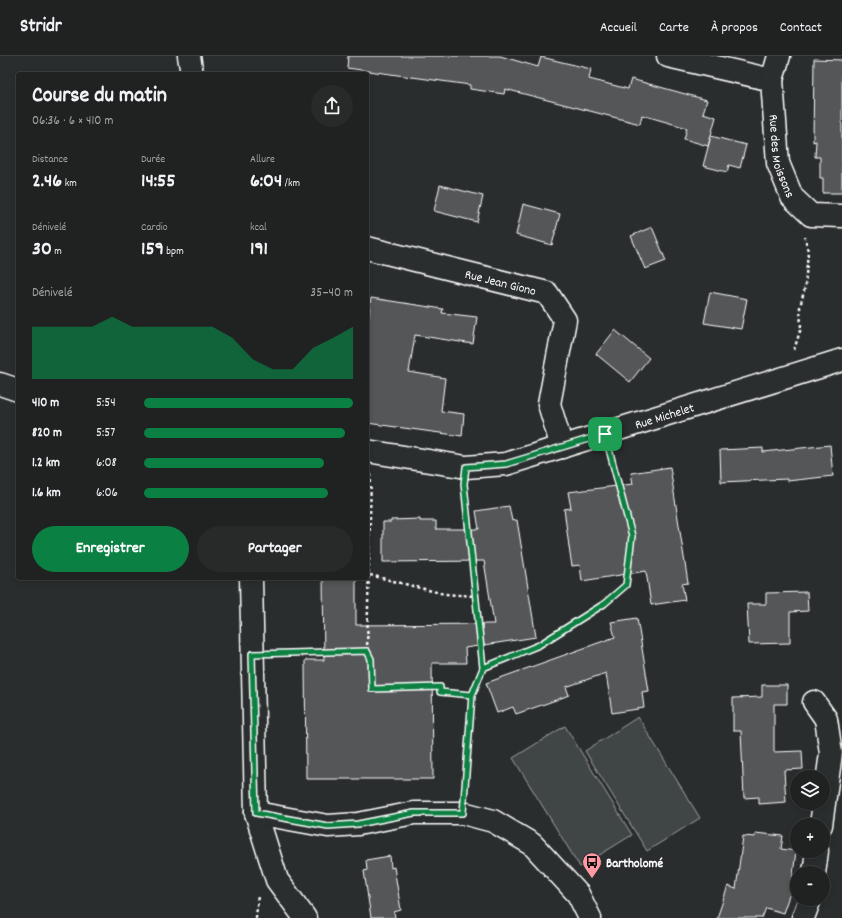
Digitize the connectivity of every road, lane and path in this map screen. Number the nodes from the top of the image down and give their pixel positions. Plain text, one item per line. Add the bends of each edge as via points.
1 (189, 56) edge
2 (668, 56) edge
3 (779, 56) edge
4 (192, 72) edge
5 (772, 80) junction
6 (811, 215) junction
7 (842, 216) edge
8 (369, 248) edge
9 (842, 360) edge
10 (798, 373) junction
11 (0, 384) edge
12 (16, 389) edge
13 (605, 434) junction
14 (562, 447) junction
15 (369, 451) edge
16 (466, 467) junction
17 (370, 575) junction
18 (250, 580) edge
19 (476, 596) junction
20 (367, 651) junction
21 (252, 654) junction
22 (483, 668) junction
23 (472, 695) junction
24 (814, 702) dead end
25 (256, 813) junction
26 (463, 813) junction
27 (822, 818) edge
28 (807, 906) edge
29 (305, 918) edge
30 (590, 918) edge
31 (803, 918) edge

1 - 4 street
2 - 5 street
3 - 5 street, Rue des Moissons
5 - 6 street, Rue des Moissons via 778,163 792,197
6 - 7 street
6 - 10 path via 803,229 808,252 805,287 800,307 801,328 794,352
8 - 14 street, Rue Jean Giono via 547,293 564,320 549,404
9 - 10 street, Rue Michelet
10 - 13 street, Rue Michelet
11 - 12 street
13 - 14 street, Rue Michelet
13 - 22 path via 632,536 626,585 604,604 539,645
14 - 16 street, Rue Michelet via 506,464
15 - 16 street, Rue Michelet
15 - 17 path
16 - 19 path via 464,484
17 - 19 path via 444,594
17 - 20 path
18 - 21 street
19 - 22 path
20 - 21 path
20 - 23 path via 371,659 372,689 440,687 440,692
21 - 25 street
22 - 23 path
23 - 26 path
24 - 27 street via 826,718 831,753
25 - 26 street via 328,826 358,824 414,813
25 - 29 street via 277,880
26 - 30 street via 493,821 532,844 578,894
28 - 31 street

